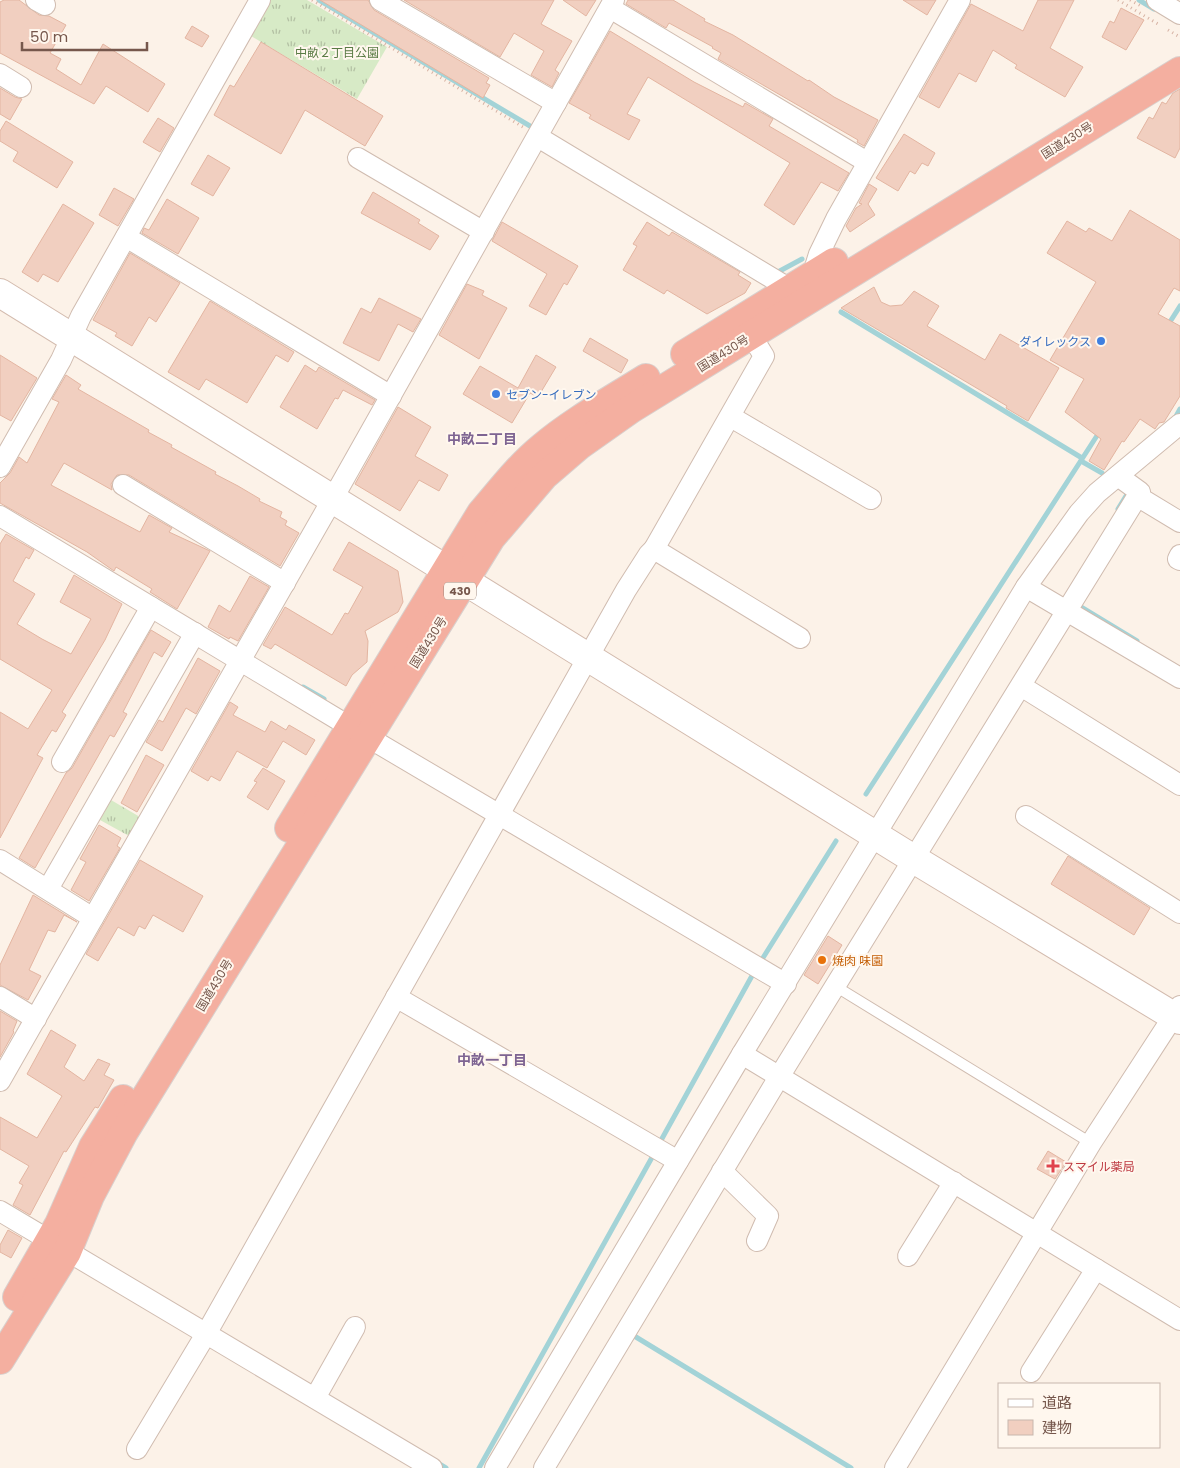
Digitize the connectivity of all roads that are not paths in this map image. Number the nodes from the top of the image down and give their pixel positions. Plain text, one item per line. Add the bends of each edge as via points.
1 (260, 0) edge
2 (380, 0) edge
3 (1157, 0) edge
4 (957, 1) edge
5 (612, 4) edge
6 (1180, 14) edge
7 (1179, 43) edge
8 (1180, 71) edge
9 (0, 74) edge
10 (21, 87) dead end
11 (556, 103) junction
12 (538, 137) junction
13 (358, 158) dead end
14 (867, 162) junction
15 (484, 232) junction
16 (126, 237) junction
17 (803, 292) junction
18 (0, 293) edge
19 (746, 327) junction
20 (71, 338) junction
21 (391, 396) junction
22 (731, 417) junction
23 (1177, 424) edge
24 (0, 467) edge
25 (1118, 476) junction
26 (123, 485) dead end
27 (1137, 496) junction
28 (332, 500) junction
29 (871, 500) dead end
30 (0, 516) edge
31 (1180, 522) edge
32 (654, 549) junction
33 (1180, 556) edge
34 (1180, 560) edge
35 (455, 576) junction
36 (285, 583) junction
37 (1026, 587) junction
38 (151, 606) junction
39 (1066, 606) junction
40 (195, 633) junction
41 (800, 638) dead end
42 (588, 658) junction
43 (240, 660) junction
44 (1180, 678) edge
45 (1020, 686) junction
46 (361, 732) junction
47 (62, 762) dead end
48 (1180, 785) edge
49 (503, 809) junction
50 (1026, 816) dead end
51 (875, 835) junction
52 (912, 858) junction
53 (0, 860) edge
54 (48, 889) junction
55 (1180, 913) edge
56 (93, 918) junction
57 (786, 984) junction
58 (836, 986) junction
59 (0, 997) edge
60 (396, 998) junction
61 (1178, 1014) edge
62 (36, 1019) junction
63 (742, 1054) junction
64 (775, 1078) junction
65 (0, 1081) edge
66 (1091, 1143) junction
67 (678, 1161) junction
68 (722, 1172) junction
69 (951, 1187) junction
70 (0, 1211) edge
71 (1036, 1238) junction
72 (758, 1241) dead end
73 (58, 1246) junction
74 (908, 1256) dead end
75 (1093, 1273) junction
76 (1180, 1320) edge
77 (0, 1324) edge
78 (355, 1327) dead end
79 (209, 1330) junction
80 (0, 1360) edge
81 (1031, 1372) dead end
82 (315, 1398) junction
83 (137, 1449) dead end
84 (432, 1468) edge
85 (495, 1468) edge
86 (544, 1468) edge
87 (895, 1468) edge

1 - 16 street
2 - 11 street
3 - 6 street
4 - 14 street
5 - 11 street
5 - 14 street
7 - 17 highway, 国道430号 / 430
8 - 17 highway, 国道430号 / 430
9 - 10 street
11 - 12 street
12 - 15 street
12 - 17 street
13 - 15 street
14 - 17 street
15 - 21 street
16 - 20 street
16 - 21 street
17 - 19 highway, 国道430号 / 430
18 - 20 street
19 - 22 street via 764,356
19 - 35 highway, 国道430号 / 430 via 580,445 544,476
20 - 24 street
20 - 28 street
21 - 28 street
22 - 29 street
22 - 32 street
23 - 25 street
25 - 27 street via 1140,492
25 - 37 street via 1079,513
26 - 36 street
27 - 31 street
27 - 39 street
28 - 35 street
28 - 36 street
30 - 38 street
32 - 41 street
32 - 42 street via 626,590
33 - 34 street
35 - 42 street
35 - 46 highway, 国道430号 / 430
36 - 43 street
37 - 39 street
37 - 51 street
38 - 40 street
38 - 47 street
39 - 44 street
39 - 45 street
40 - 43 street
40 - 54 street
42 - 49 street
42 - 51 street
43 - 46 street
43 - 56 street
45 - 48 street
45 - 52 street
46 - 49 street
46 - 73 highway, 国道430号 / 430 via 259,911
49 - 57 street
49 - 60 street
50 - 55 street
51 - 52 street
51 - 57 street
52 - 58 street
52 - 61 street
53 - 54 street
54 - 56 street
56 - 62 street
57 - 63 street
58 - 64 street
58 - 66 lane
59 - 62 street
60 - 67 street
60 - 79 street
61 - 66 street
62 - 65 street
63 - 64 street
63 - 67 street
64 - 68 street
64 - 69 street
66 - 71 street
67 - 85 street
68 - 72 street via 768,1216
68 - 86 street
69 - 71 street
69 - 74 street
70 - 73 street
71 - 75 street
71 - 87 street
73 - 77 highway, 国道430号 / 430
73 - 79 street
73 - 80 highway, 国道430号 / 430
75 - 76 street
75 - 81 street
78 - 82 street
79 - 82 street
79 - 83 street
82 - 84 street

